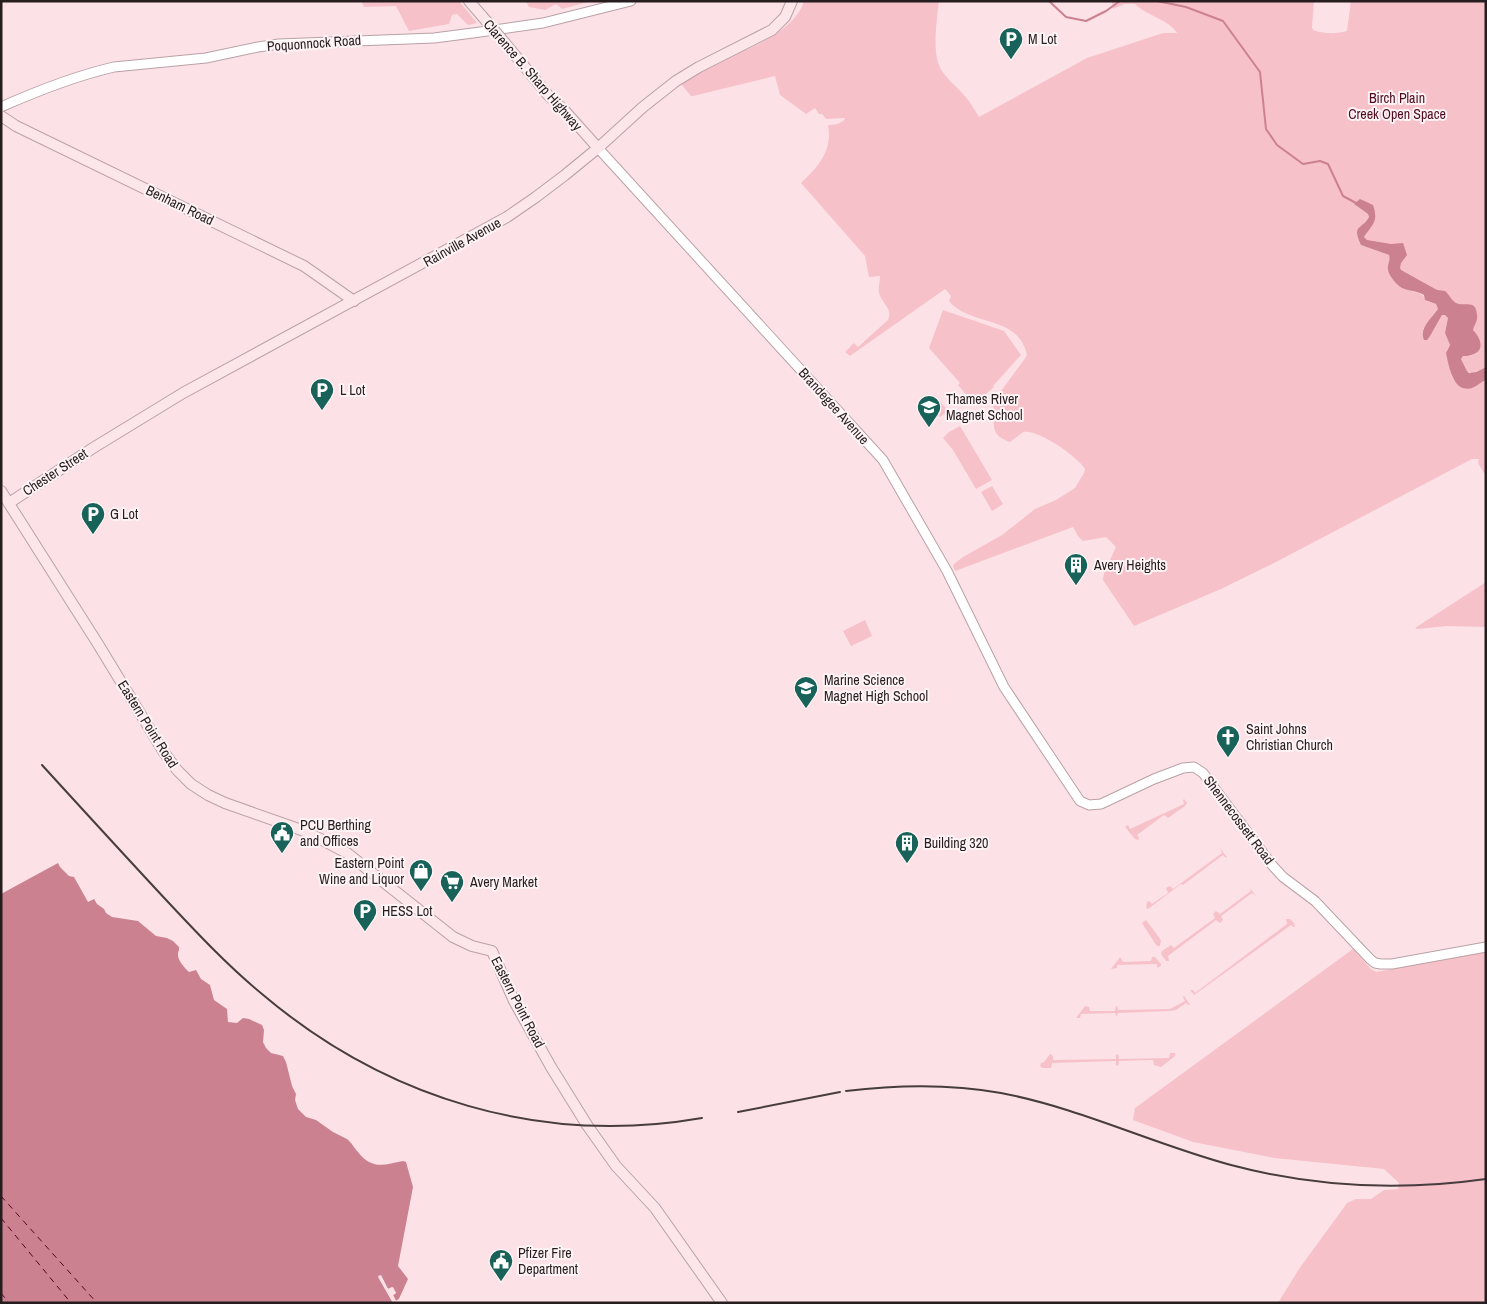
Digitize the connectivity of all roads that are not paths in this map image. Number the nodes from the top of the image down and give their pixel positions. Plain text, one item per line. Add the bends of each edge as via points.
1 (469, 1) edge
2 (631, 1) edge
3 (792, 1) edge
4 (1, 107) edge
5 (1, 116) edge
6 (598, 148) junction
7 (354, 301) junction
8 (101, 443) joint
9 (1, 491) edge
10 (9, 503) junction
11 (1014, 703) joint
12 (1486, 947) edge
13 (722, 1303) edge

1 - 6 main road, Clarence B. Sharp Highway, bridge via 548,95
2 - 4 street, Poquonnock Road via 543,23 473,33 434,38 279,44 206,58 101,70
3 - 6 main road, Rainville Avenue via 785,17 772,30 676,81
5 - 7 main road, Benham Road via 304,266
6 - 7 main road, Rainville Avenue via 507,217
6 - 11 street, Brandegee Avenue via 883,460 947,571
7 - 8 main road, Rainville Avenue via 184,393
8 - 10 main road, Chester Street
9 - 10 main road, Eastern Point Road
10 - 13 main road, Eastern Point Road via 163,751 191,784 225,803 322,839 347,853 453,937 492,951 514,1001 587,1125 616,1166 655,1208
11 - 12 street, Shennecossett Road via 1076,797 1085,804 1101,804 1154,778 1183,768 1194,767 1203,773 1272,864 1315,901 1375,962 1392,964

